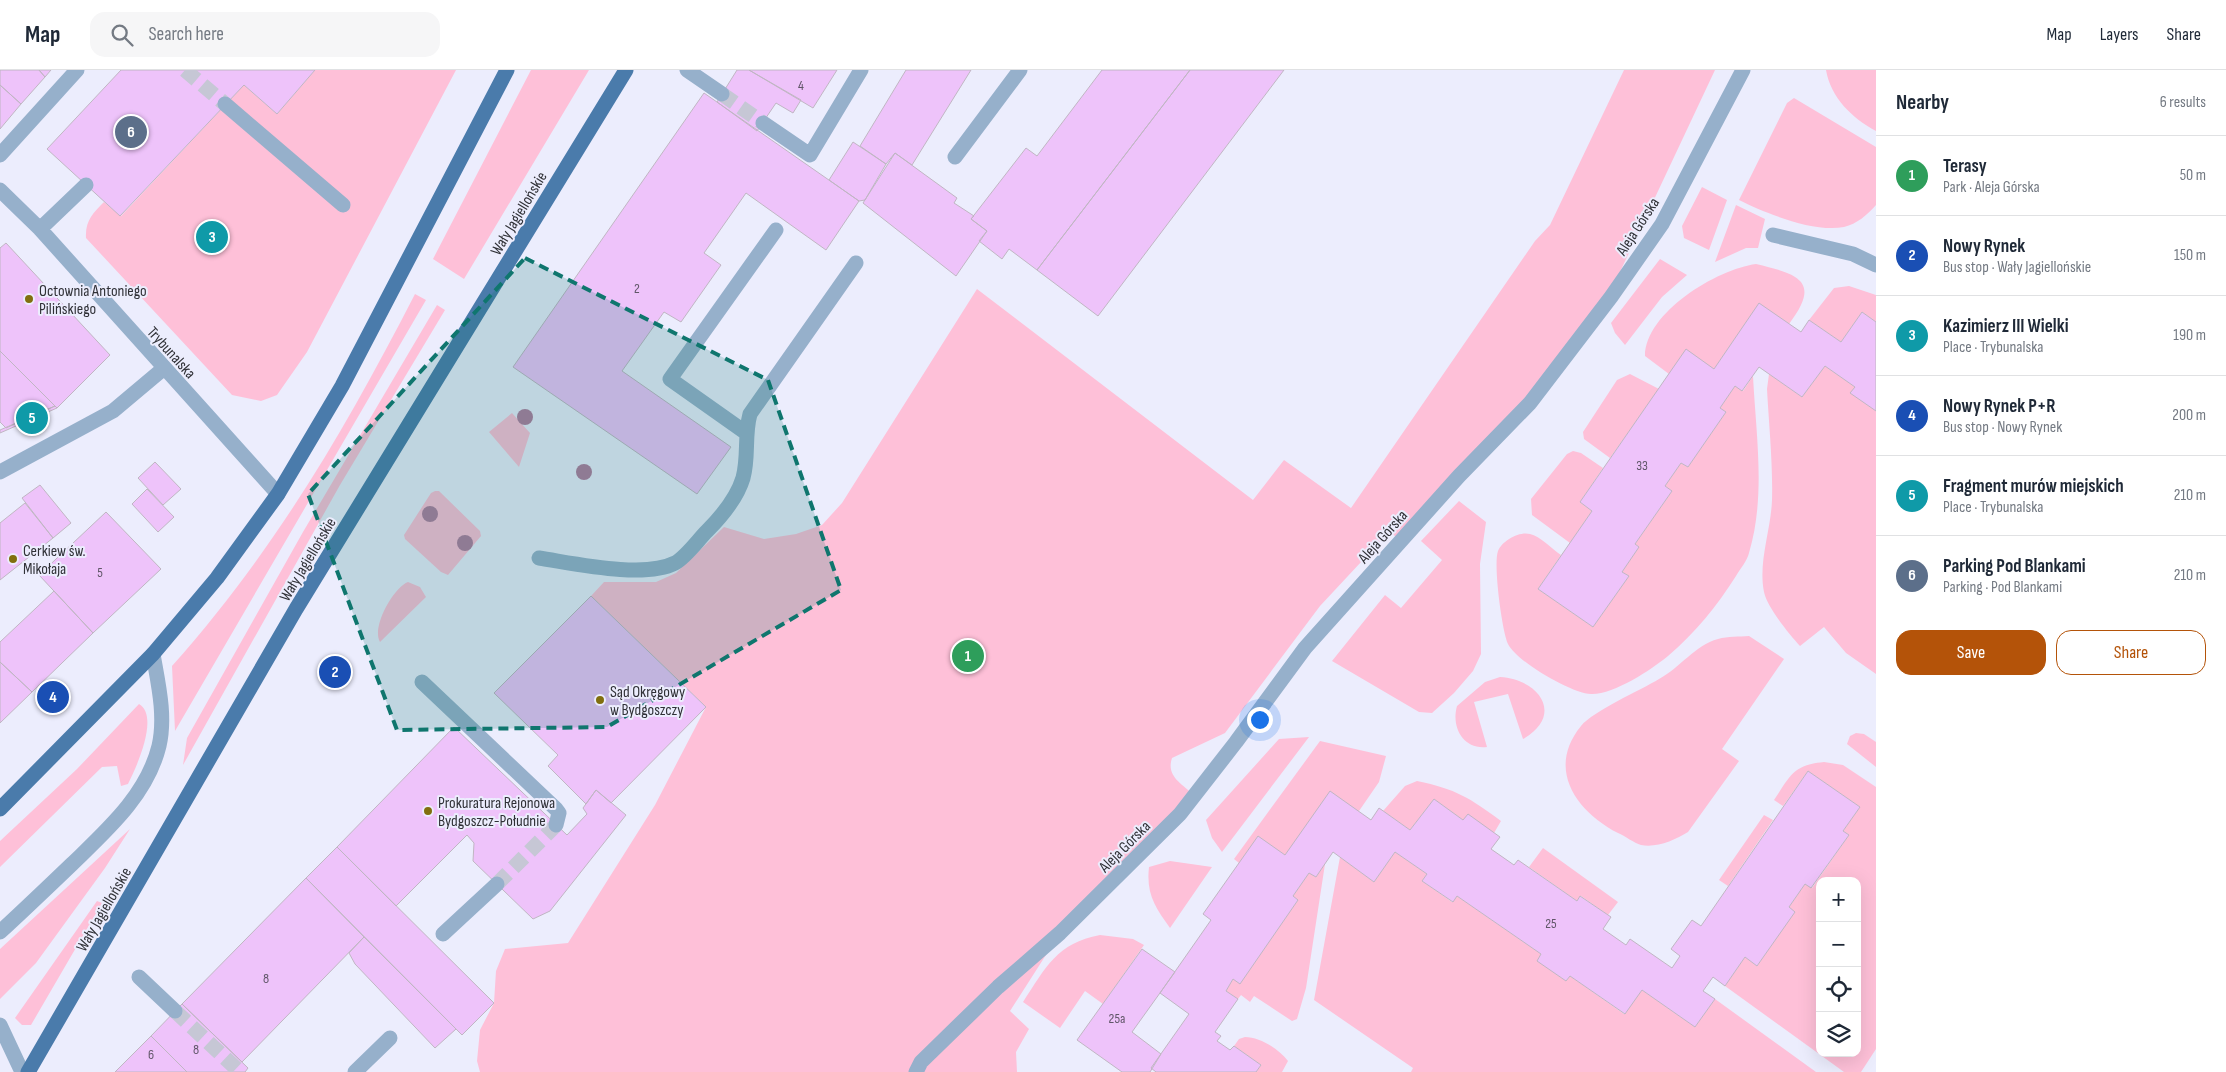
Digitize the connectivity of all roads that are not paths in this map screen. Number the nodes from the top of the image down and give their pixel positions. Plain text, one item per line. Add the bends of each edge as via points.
1 (77, 70) edge
2 (507, 70) edge
3 (626, 70) edge
4 (687, 70) edge
5 (861, 70) edge
6 (1020, 70) edge
7 (1743, 70) edge
8 (722, 94) tunnel mouth
9 (225, 104) tunnel mouth
10 (763, 123) tunnel mouth
11 (0, 155) edge
12 (955, 157) dead end
13 (86, 185) dead end
14 (0, 190) edge
15 (343, 205) dead end
16 (40, 229) junction
17 (776, 230) dead end
18 (1772, 235) dead end
19 (856, 263) dead end
20 (1876, 265) edge
21 (163, 369) junction
22 (745, 432) junction
23 (0, 472) edge
24 (278, 494) junction
25 (539, 558) dead end
26 (153, 654) junction
27 (422, 682) dead end
28 (0, 809) edge
29 (556, 825) dead end
30 (496, 884) tunnel mouth
31 (0, 932) edge
32 (444, 934) dead end
33 (139, 977) dead end
34 (175, 1011) tunnel mouth
35 (0, 1025) edge
36 (390, 1038) dead end
37 (22, 1072) edge
38 (28, 1072) edge
39 (355, 1072) edge
40 (916, 1072) edge

1 - 11 street
2 - 24 main road via 342,386
3 - 38 main road, Wały Jagiellońskie via 296,609
4 - 8 street
5 - 10 street via 810,156
6 - 12 street
7 - 40 street, Aleja Górska via 1662,224 1611,298 1530,403 1459,476 1305,648 1180,814 1060,933 998,987 921,1062
9 - 15 street
13 - 16 street
14 - 16 street, Trybunalska
16 - 21 street, Trybunalska
17 - 22 street via 670,378
18 - 20 street via 1853,254
19 - 22 street via 750,414
21 - 23 street via 114,411
21 - 24 street, Trybunalska
22 - 25 street via 748,457 742,480 729,505 676,563 657,568 607,568
24 - 26 main road via 217,578
26 - 28 main road
26 - 31 street via 160,697 159,745 139,789 115,822
27 - 29 street via 556,809 559,814
30 - 32 street
33 - 34 street
35 - 37 street
36 - 39 street

